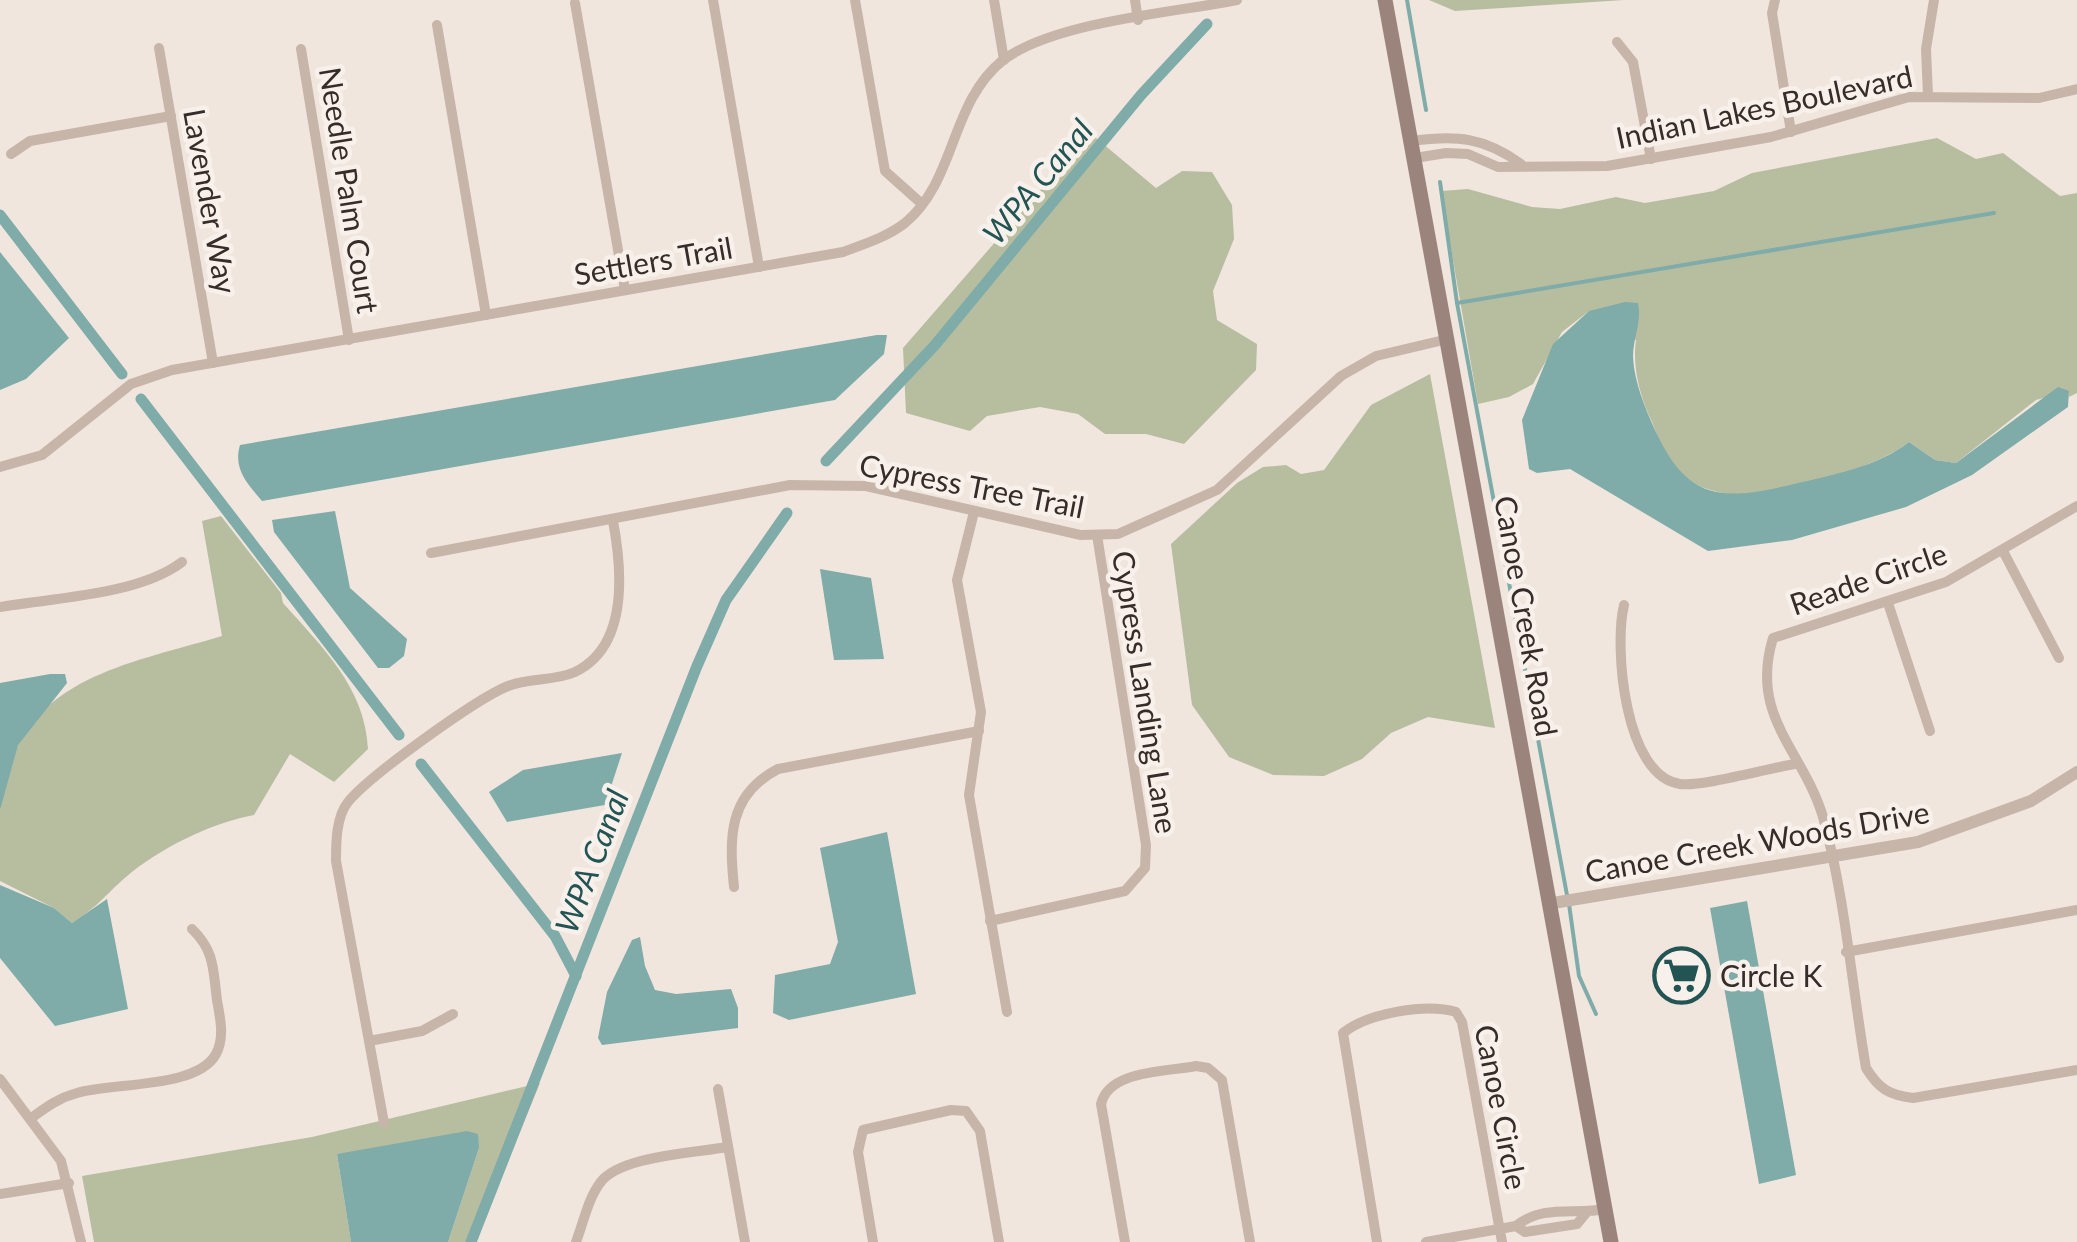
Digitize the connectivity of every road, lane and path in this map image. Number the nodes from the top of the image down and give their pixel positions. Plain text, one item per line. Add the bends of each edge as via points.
1 (713, 0) edge
2 (855, 0) edge
3 (994, 0) edge
4 (1134, 0) edge
5 (1237, 0) edge
6 (1386, 0) edge
7 (1775, 0) edge
8 (1934, 0) edge
9 (575, 2) dead end
10 (1138, 20) junction
11 (437, 25) dead end
12 (1617, 42) dead end
13 (159, 48) dead end
14 (301, 49) dead end
15 (1004, 60) junction
16 (2077, 89) edge
17 (1928, 96) junction
18 (171, 116) junction
19 (1791, 132) junction
20 (1412, 141) junction
21 (12, 154) dead end
22 (1415, 158) junction
23 (1651, 158) junction
24 (1522, 165) junction
25 (922, 204) junction
26 (759, 267) junction
27 (625, 290) junction
28 (486, 315) junction
29 (1448, 339) junction
30 (349, 340) junction
31 (214, 363) junction
32 (0, 467) edge
33 (2077, 506) edge
34 (974, 512) junction
35 (613, 521) junction
36 (1097, 535) junction
37 (2003, 551) junction
38 (431, 553) dead end
39 (182, 562) dead end
40 (1888, 603) junction
41 (1624, 605) dead end
42 (0, 607) edge
43 (2058, 658) dead end
44 (979, 731) junction
45 (1930, 731) dead end
46 (1795, 764) junction
47 (2077, 772) edge
48 (1831, 857) junction
49 (734, 887) dead end
50 (1553, 903) junction
51 (2077, 910) edge
52 (990, 921) junction
53 (192, 929) dead end
54 (1846, 952) junction
55 (1007, 1012) dead end
56 (453, 1014) dead end
57 (369, 1040) junction
58 (2077, 1070) edge
59 (0, 1079) edge
60 (718, 1089) dead end
61 (30, 1119) junction
62 (384, 1124) dead end
63 (727, 1147) junction
64 (69, 1183) junction
65 (0, 1194) edge
66 (1606, 1210) junction
67 (1500, 1229) junction
68 (81, 1242) edge
69 (576, 1242) edge
70 (745, 1242) edge
71 (873, 1242) edge
72 (999, 1242) edge
73 (1126, 1242) edge
74 (1250, 1242) edge
75 (1377, 1242) edge
76 (1426, 1242) edge
77 (1502, 1242) edge
78 (1611, 1242) edge

1 - 26 street
2 - 25 street via 885,171
3 - 15 street
4 - 10 street
5 - 10 street, Settlers Trail
6 - 20 main road, Canoe Creek Road
7 - 19 street
8 - 17 street
9 - 27 street
10 - 15 street, Settlers Trail via 1059,34
11 - 28 street
12 - 23 street via 1633,62
13 - 18 street, Lavender Way
14 - 30 street, Needle Palm Court
15 - 25 street, Settlers Trail via 966,104
16 - 17 street, Indian Lakes Boulevard via 2039,98
17 - 19 street, Indian Lakes Boulevard
18 - 21 street via 30,140
18 - 31 street, Lavender Way
19 - 23 street, Indian Lakes Boulevard
20 - 22 main road, Canoe Creek Road
20 - 24 street, Indian Lakes Boulevard via 1467,136
22 - 24 street, Indian Lakes Boulevard via 1446,152 1498,167
22 - 29 main road, Canoe Creek Road
23 - 24 street, Indian Lakes Boulevard via 1559,170
25 - 26 street, Settlers Trail via 876,240
26 - 27 street, Settlers Trail
27 - 28 street, Settlers Trail
28 - 30 street, Settlers Trail
29 - 36 street, Cypress Tree Trail via 1364,363 1341,376 1216,490 1146,525
29 - 50 main road, Canoe Creek Road
30 - 31 street, Settlers Trail
31 - 32 street, Settlers Trail via 131,384 42,455
33 - 37 street, Reade Circle
34 - 35 street, Cypress Tree Trail via 866,486 790,484
34 - 36 street, Cypress Tree Trail
34 - 44 street via 956,580 982,712
35 - 38 street, Cypress Tree Trail
35 - 57 street via 622,584 595,658 573,673 509,686 464,710 346,804 336,861
36 - 52 street, Cypress Landing Lane via 1145,868 1125,891
37 - 40 street, Reade Circle
37 - 43 street
39 - 42 street via 140,583
40 - 45 street
40 - 46 street, Reade Circle via 1773,638 1765,682
41 - 46 street via 1617,634 1631,723 1643,755 1662,775 1680,784
44 - 49 street via 762,777 745,794 729,836
44 - 52 street via 969,794
46 - 48 street, Reade Circle via 1823,817
47 - 48 street, Canoe Creek Woods Drive via 2031,801 1918,842
48 - 50 street, Canoe Creek Woods Drive
48 - 54 street, Reade Circle
50 - 66 main road, Canoe Creek Road
51 - 54 street
52 - 55 street
53 - 61 street via 209,945 222,1033 216,1055 178,1078 56,1100
54 - 58 street, Reade Circle via 1866,1068 1891,1095 1913,1098
56 - 57 street via 422,1031
57 - 62 street
59 - 61 street
60 - 63 street
61 - 64 street
63 - 69 street via 611,1172 598,1184
63 - 70 street
64 - 65 street
64 - 68 street
66 - 67 street via 1586,1213 1577,1224
66 - 78 main road, Canoe Creek Road
67 - 75 street, Canoe Circle via 1462,1022 1456,1012 1439,1007 1356,1023 1343,1033
67 - 76 street
67 - 77 street, Canoe Circle
71 - 72 street via 858,1152 862,1130 951,1110 966,1111 980,1130
73 - 74 street via 1104,1094 1117,1081 1196,1066 1222,1080

